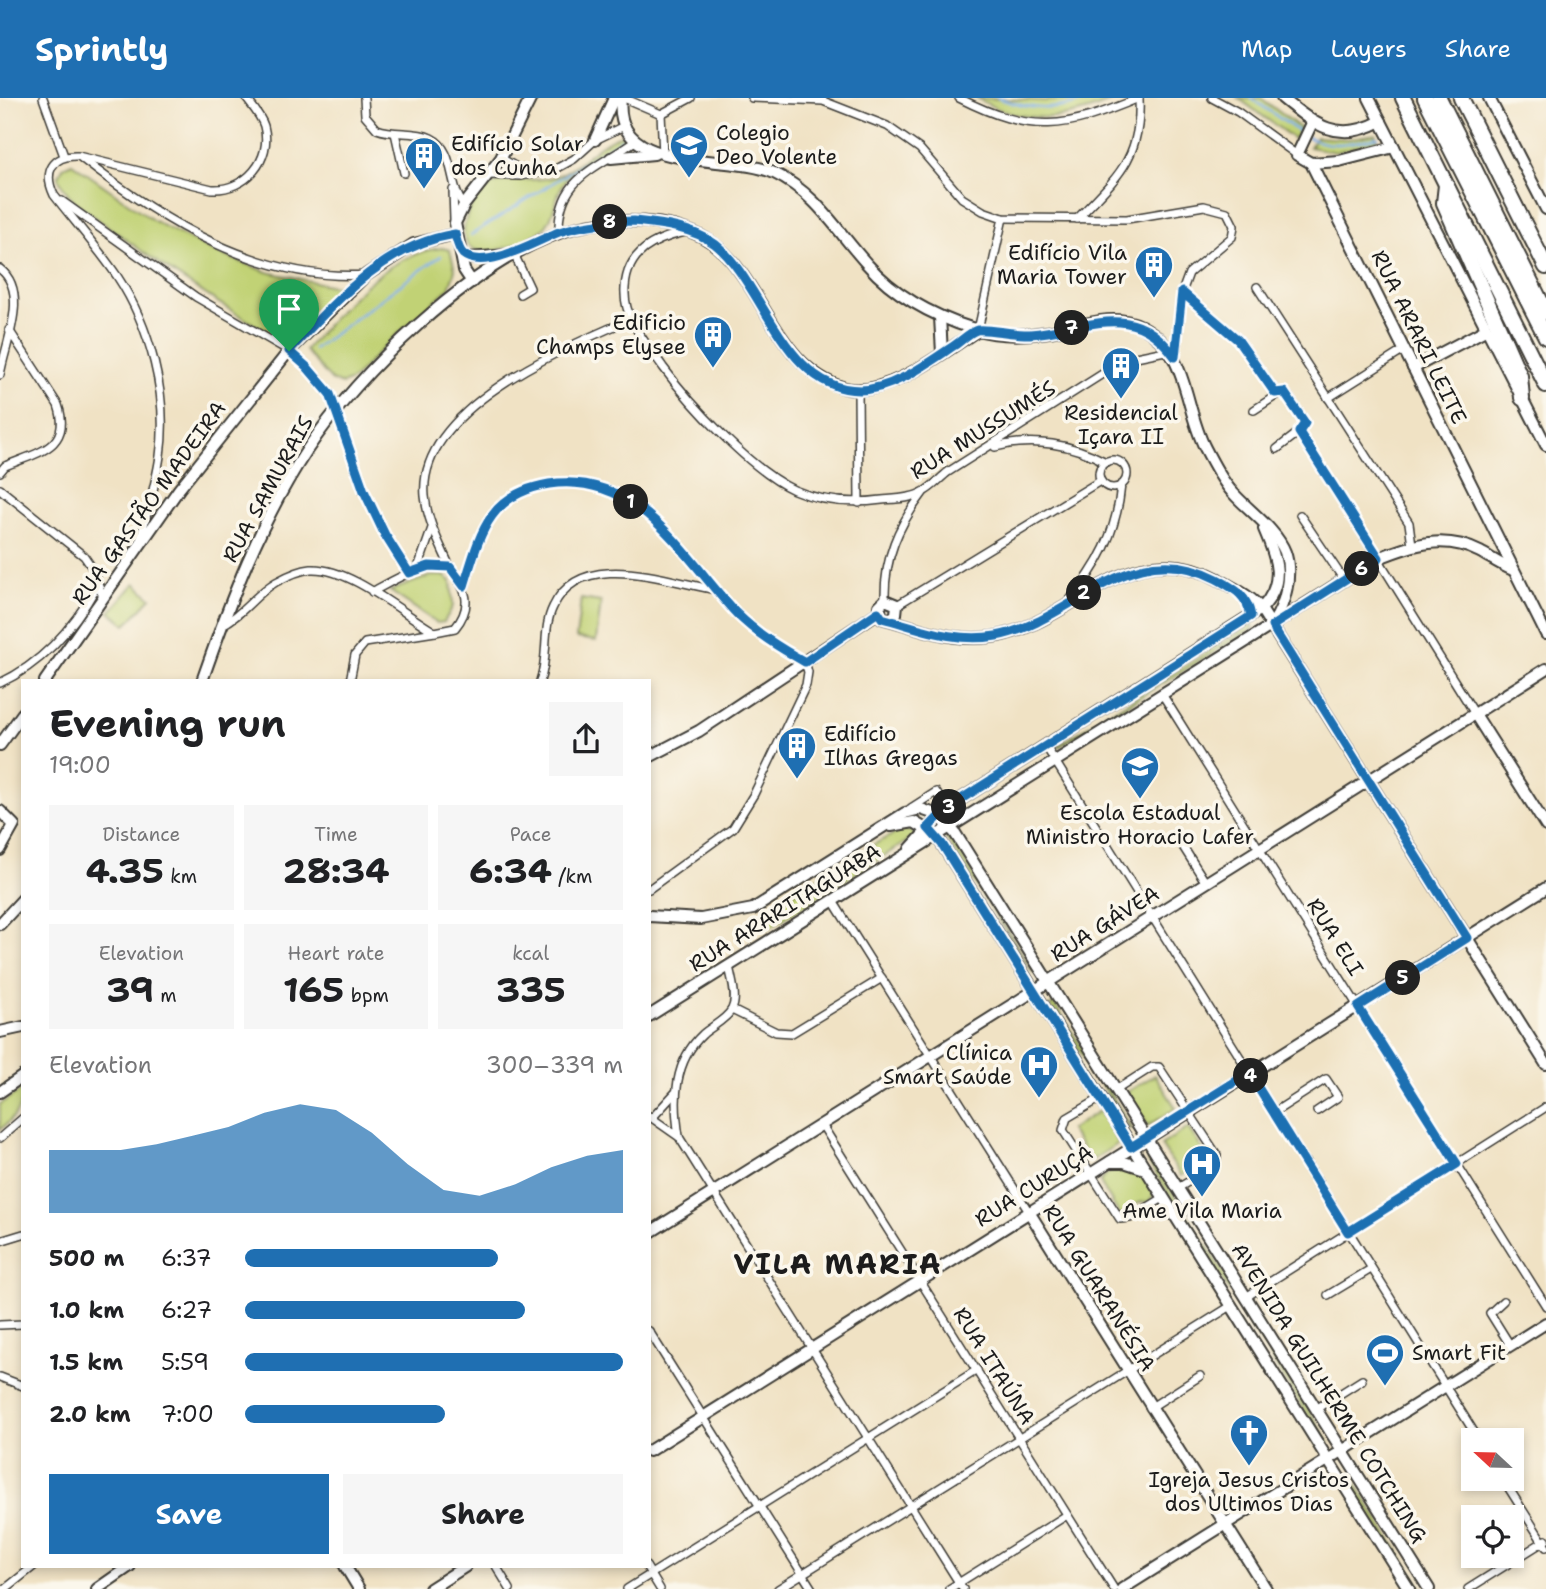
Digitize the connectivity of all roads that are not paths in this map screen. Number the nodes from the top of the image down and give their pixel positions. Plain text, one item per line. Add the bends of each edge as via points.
1 (43, 98) edge
2 (246, 98) edge
3 (364, 98) edge
4 (531, 98) edge
5 (622, 98) edge
6 (691, 98) edge
7 (752, 98) edge
8 (959, 98) edge
9 (1139, 98) edge
10 (1212, 98) edge
11 (1282, 98) edge
12 (1369, 98) edge
13 (1403, 98) edge
14 (1425, 98) edge
15 (1439, 98) edge
16 (1461, 98) edge
17 (1489, 98) edge
18 (792, 99) edge
19 (662, 114) junction
20 (1381, 121) junction
21 (626, 125) junction
22 (1311, 126) junction
23 (396, 133) junction
24 (595, 140) junction
25 (635, 141) junction
26 (1394, 146) junction
27 (664, 153) junction
28 (1297, 155) junction
29 (64, 156) junction
30 (78, 156) junction
31 (501, 158) junction
32 (611, 158) junction
33 (1311, 163) junction
34 (404, 173) dead end
35 (542, 173) junction
36 (489, 175) junction
37 (452, 179) junction
38 (1446, 183) junction
39 (54, 195) junction
40 (464, 205) junction
41 (1546, 209) edge
42 (1003, 218) junction
43 (1076, 220) junction
44 (455, 229) junction
45 (689, 231) junction
46 (559, 233) junction
47 (513, 254) junction
48 (465, 255) junction
49 (1546, 267) edge
50 (0, 269) edge
51 (464, 270) junction
52 (366, 275) junction
53 (475, 280) junction
54 (1257, 288) dead end
55 (1182, 292) junction
56 (520, 294) dead end
57 (454, 296) junction
58 (1546, 312) edge
59 (940, 317) junction
60 (629, 320) junction
61 (962, 325) junction
62 (9, 330) junction
63 (978, 330) junction
64 (1485, 330) junction
65 (1546, 337) edge
66 (1404, 349) junction
67 (289, 351) junction
68 (942, 353) junction
69 (1172, 354) junction
70 (1413, 368) junction
71 (0, 375) edge
72 (1546, 385) edge
73 (858, 390) junction
74 (1277, 395) junction
75 (1328, 398) junction
76 (1522, 398) junction
77 (337, 408) junction
78 (1254, 410) dead end
79 (1299, 432) junction
80 (1011, 435) junction
81 (1013, 443) junction
82 (1546, 445) edge
83 (989, 449) junction
84 (1277, 449) dead end
85 (1106, 461) junction
86 (0, 472) edge
87 (1100, 481) junction
88 (1121, 485) junction
89 (0, 489) edge
90 (923, 493) junction
91 (150, 502) junction
92 (859, 503) junction
93 (1300, 515) dead end
94 (158, 518) junction
95 (1261, 523) junction
96 (432, 527) junction
97 (139, 544) junction
98 (1412, 545) junction
99 (1502, 547) junction
100 (1481, 552) junction
101 (1379, 558) junction
102 (450, 567) junction
103 (418, 568) junction
104 (1513, 570) junction
105 (409, 573) junction
106 (1344, 580) junction
107 (464, 586) junction
108 (717, 590) junction
109 (100, 592) junction
110 (372, 592) junction
111 (1243, 594) junction
112 (886, 600) junction
113 (1067, 603) junction
114 (897, 605) junction
115 (1261, 609) junction
116 (878, 612) junction
117 (1251, 616) junction
118 (892, 618) junction
119 (417, 622) junction
120 (222, 625) junction
121 (1272, 626) junction
122 (435, 632) junction
123 (1546, 634) edge
124 (412, 635) junction
125 (56, 643) junction
126 (69, 648) junction
127 (46, 652) junction
128 (60, 660) junction
129 (805, 662) junction
130 (1546, 669) edge
131 (46, 679) edge
132 (202, 679) edge
133 (350, 679) edge
134 (541, 679) edge
135 (0, 683) edge
136 (1162, 694) junction
137 (1475, 714) junction
138 (21, 716) edge
139 (1045, 745) junction
140 (0, 746) edge
141 (651, 756) edge
142 (1055, 760) junction
143 (1369, 781) junction
144 (0, 811) edge
145 (942, 812) junction
146 (905, 813) junction
147 (1545, 824) edge
148 (951, 827) junction
149 (18, 828) edge
150 (879, 830) junction
151 (932, 832) junction
152 (1175, 834) dead end
153 (0, 850) edge
154 (1259, 850) junction
155 (1206, 883) junction
156 (651, 888) edge
157 (1546, 888) edge
158 (21, 901) edge
159 (833, 901) junction
160 (651, 916) edge
161 (1151, 918) junction
162 (0, 923) edge
163 (1467, 938) junction
164 (729, 966) junction
165 (882, 978) junction
166 (1048, 983) junction
167 (1034, 992) junction
168 (1358, 1007) junction
169 (732, 1010) junction
170 (651, 1015) edge
171 (21, 1027) edge
172 (0, 1032) edge
173 (932, 1057) junction
174 (1546, 1064) edge
175 (1249, 1073) junction
176 (21, 1077) edge
177 (1116, 1090) junction
178 (0, 1091) edge
179 (675, 1092) junction
180 (1101, 1098) junction
181 (1546, 1107) edge
182 (1317, 1111) dead end
183 (1188, 1112) junction
184 (1273, 1113) junction
185 (651, 1117) edge
186 (21, 1120) edge
187 (822, 1125) junction
188 (679, 1137) junction
189 (0, 1138) edge
190 (1146, 1138) junction
191 (1131, 1147) junction
192 (1108, 1162) junction
193 (1457, 1164) junction
194 (1146, 1170) junction
195 (1090, 1173) junction
196 (1178, 1188) junction
197 (714, 1193) junction
198 (1163, 1198) junction
199 (1029, 1212) junction
200 (651, 1232) edge
201 (1348, 1232) junction
202 (21, 1235) edge
203 (0, 1241) edge
204 (1371, 1269) junction
205 (920, 1282) junction
206 (1328, 1295) dead end
207 (1246, 1297) junction
208 (1503, 1301) dead end
209 (1231, 1306) junction
210 (1546, 1306) edge
211 (1546, 1323) edge
212 (21, 1324) edge
213 (0, 1325) edge
214 (651, 1334) edge
215 (1510, 1345) junction
216 (813, 1349) junction
217 (977, 1370) junction
218 (1127, 1371) junction
219 (1200, 1376) dead end
220 (0, 1377) edge
221 (1362, 1380) dead end
222 (21, 1385) edge
223 (1445, 1386) junction
224 (1150, 1408) junction
225 (1316, 1409) junction
226 (704, 1416) junction
227 (1471, 1428) edge
228 (868, 1438) junction
229 (1019, 1438) junction
230 (651, 1450) edge
231 (1342, 1451) junction
232 (1328, 1460) junction
233 (1511, 1491) edge
234 (760, 1506) junction
235 (911, 1506) junction
236 (1067, 1516) junction
237 (1225, 1524) junction
238 (1545, 1543) edge
239 (32, 1568) edge
240 (127, 1568) edge
241 (346, 1568) edge
242 (463, 1568) edge
243 (497, 1568) edge
244 (647, 1568) edge
245 (651, 1574) junction
246 (802, 1574) junction
247 (961, 1586) edge
248 (6, 1589) edge
249 (97, 1589) edge
250 (359, 1589) edge
251 (430, 1589) edge
252 (510, 1589) edge
253 (627, 1589) edge
254 (660, 1589) edge
255 (778, 1589) edge
256 (812, 1589) edge
257 (949, 1589) edge
258 (1114, 1589) edge
259 (1122, 1589) edge
260 (1266, 1589) edge
261 (1409, 1589) edge
262 (1429, 1589) edge
263 (1468, 1589) edge

1 - 29 street
2 - 30 street via 263,125 265,144 255,170 230,187 212,189
3 - 23 street via 365,115 372,125
4 - 31 street
5 - 19 street
5 - 21 street
5 - 24 street
5 - 27 street via 639,135
6 - 19 street
7 - 18 street
8 - 9 street via 996,116 1038,124 1091,118
9 - 43 street via 1139,132 1132,152 1112,182
10 - 28 street
11 - 22 street
12 - 20 street
13 - 38 highway
14 - 65 highway
15 - 58 highway
16 - 49 highway
17 - 41 street
18 - 42 street via 837,105 887,126 920,149 962,198
19 - 27 street
20 - 22 street via 1346,132
20 - 26 street
21 - 24 street
21 - 25 street
22 - 28 street
23 - 34 street
23 - 37 street via 435,140 448,159
24 - 35 street via 567,164
25 - 27 street
25 - 32 street
26 - 33 street via 1339,161
26 - 64 street
27 - 32 street
27 - 59 street via 759,168 790,182 822,209 886,284
28 - 33 street
29 - 30 street
29 - 39 street via 50,169
30 - 52 street via 146,206 240,254 271,266 331,277
31 - 35 street via 518,168
31 - 36 street
32 - 46 street via 569,187 560,207
33 - 66 street, RUA ARARI LEITE
35 - 36 street
36 - 40 street
37 - 40 street
37 - 44 street
38 - 72 highway
38 - 76 highway via 1444,203 1520,376
39 - 67 street via 196,296
39 - 91 street via 117,276 148,343 162,438
40 - 44 street
42 - 43 street
42 - 63 street
43 - 55 street via 1127,219 1204,206 1227,212 1234,226 1232,237 1192,268
44 - 48 street
44 - 52 street via 414,244
45 - 46 street, RUA SAMURAIS via 634,221 592,224
45 - 60 street, RUA MUSSUMÉS via 654,241 638,253 625,286
45 - 73 street, RUA SAMURAIS via 726,254 782,340 807,366 832,382
46 - 47 street, RUA SAMURAIS
47 - 48 street
47 - 53 street, RUA SAMURAIS
47 - 56 street via 530,288
48 - 51 street
48 - 53 street
50 - 62 street via 14,286
51 - 53 street
51 - 57 street
52 - 67 street, RUA GASTÃO MADEIRA
53 - 57 street, RUA SAMURAIS
54 - 75 street
55 - 69 street
55 - 74 street via 1233,334
57 - 77 street, RUA SAMURAIS
59 - 61 street
59 - 68 street
60 - 92 street, RUA MUSSUMÉS via 674,382 767,474 803,494
60 - 96 street via 547,359 482,401 446,431 432,453 425,482
61 - 63 street
61 - 68 street
62 - 71 street
62 - 86 street via 63,419 61,433 51,447
63 - 68 street
63 - 69 street via 1028,334 1120,320 1140,326
64 - 70 street
64 - 76 street
66 - 70 street, RUA ARARI LEITE
66 - 75 street
67 - 77 street via 326,388
67 - 94 street, RUA GASTÃO MADEIRA
68 - 73 street via 886,385
69 - 80 street, RUA MUSSUMÉS via 1126,359
69 - 95 street via 1208,454 1226,484
70 - 99 street, RUA ARARI LEITE
73 - 92 street
74 - 78 street
74 - 79 street via 1284,392 1305,423
75 - 98 street via 1409,523
76 - 82 street
77 - 105 street via 364,491
77 - 120 street, RUA SAMURAIS via 306,451 258,539
79 - 84 street
79 - 101 street
80 - 81 street
80 - 83 street, RUA MUSSUMÉS
81 - 83 street
81 - 85 street via 1061,445
83 - 90 street, RUA MUSSUMÉS via 948,472
85 - 87 street via 1100,468
85 - 88 street via 1120,462 1126,469
87 - 88 street via 1112,488
87 - 114 street
88 - 113 street via 1118,513 1107,544
89 - 109 street via 84,556
90 - 92 street, RUA MUSSUMÉS
90 - 112 street via 901,526 889,556
91 - 94 street
91 - 97 street
93 - 106 street
94 - 97 street, RUA GASTÃO MADEIRA
95 - 115 street via 1279,573 1275,592
95 - 121 street via 1282,545 1287,567 1285,595
96 - 102 street
96 - 103 street
97 - 109 street, RUA GASTÃO MADEIRA
98 - 100 street, RUA ARARITAGUABA via 1446,542
98 - 101 street, RUA ARARITAGUABA
99 - 100 street, RUA ARARITAGUABA
99 - 104 street, RUA ARARI LEITE
100 - 104 street, RUA ARARITAGUABA
101 - 106 street, RUA ARARITAGUABA
101 - 137 street
102 - 103 street
102 - 107 street
103 - 105 street
104 - 123 street, RUA ARARI LEITE
105 - 110 street
106 - 121 street, RUA ARARITAGUABA
107 - 108 street via 481,531 501,504 539,486 575,482 610,491 648,514 688,552
107 - 122 street via 463,617 452,629
108 - 129 street via 756,632
108 - 134 street via 644,573 605,574 571,585 551,613
109 - 125 street
109 - 126 street, RUA GASTÃO MADEIRA
110 - 119 street
110 - 120 street via 337,574 319,569 298,571 257,595
111 - 113 street via 1200,572 1155,566 1103,582
111 - 115 street
111 - 117 street
112 - 114 street
112 - 116 street
113 - 118 street via 1019,629 975,638 943,636
114 - 118 street
115 - 117 street, RUA ARARITAGUABA
115 - 121 street
116 - 118 street via 882,618
116 - 129 street
117 - 139 street, RUA ARARITAGUABA
119 - 122 street
119 - 124 street
120 - 132 street, RUA SAMURAIS
121 - 136 street, RUA ARARITAGUABA
121 - 143 street
122 - 124 street
124 - 133 street via 365,643 355,655
125 - 126 street
125 - 127 street
126 - 128 street, RUA GASTÃO MADEIRA
127 - 128 street
127 - 135 street
128 - 131 street, RUA GASTÃO MADEIRA
129 - 141 street
129 - 156 street via 808,679 801,698 744,813 723,838
130 - 137 street, RUA GÁVEA
136 - 142 street, RUA ARARITAGUABA
136 - 154 street, RUA ELI
137 - 143 street, RUA GÁVEA
137 - 147 street
138 - 140 street
139 - 142 street
139 - 145 street, RUA ARARITAGUABA
142 - 148 street, RUA ARARITAGUABA
142 - 161 street
143 - 154 street, RUA GÁVEA
143 - 163 street
144 - 149 street
145 - 146 street via 921,808
145 - 146 street via 936,792
145 - 148 street, AVENIDA GUILHERME COTCHING
145 - 151 street, RUA ARARITAGUABA
146 - 150 street
148 - 151 street, RUA ARARITAGUABA
148 - 166 street, AVENIDA GUILHERME COTCHING
149 - 153 street
150 - 151 street via 907,822
150 - 160 street via 743,913 692,920
151 - 159 street, RUA ARARITAGUABA via 906,855
151 - 167 street, AVENIDA GUILHERME COTCHING
152 - 155 street
154 - 155 street, RUA GÁVEA
154 - 168 street, RUA ELI
155 - 161 street, RUA GÁVEA
157 - 163 street, RUA CURUÇÁ
158 - 162 street
159 - 164 street, RUA ARARITAGUABA
159 - 165 street, RUA GUARANÉSIA
161 - 166 street, RUA GÁVEA
161 - 175 street
163 - 168 street, RUA CURUÇÁ
163 - 174 street
164 - 169 street
164 - 170 street, RUA ARARITAGUABA
165 - 169 street via 792,1033 776,1032
165 - 173 street, RUA GUARANÉSIA
166 - 167 street, RUA GÁVEA
166 - 177 street, AVENIDA GUILHERME COTCHING
167 - 173 street, RUA GÁVEA
167 - 180 street, AVENIDA GUILHERME COTCHING
168 - 175 street, RUA CURUÇÁ
168 - 193 street, RUA ELI
169 - 179 street via 691,1048
171 - 172 street
173 - 187 street, RUA GÁVEA
173 - 199 street, RUA GUARANÉSIA
175 - 183 street, RUA CURUÇÁ
175 - 184 street
176 - 178 street
177 - 183 street via 1157,1066
177 - 190 street, AVENIDA GUILHERME COTCHING
179 - 185 street
179 - 188 street
180 - 191 street, AVENIDA GUILHERME COTCHING
180 - 195 street via 1067,1118 1062,1126
181 - 193 street
182 - 184 street via 1338,1097 1326,1079
183 - 190 street, RUA CURUÇÁ
183 - 196 street via 1218,1160 1216,1166
184 - 201 street
185 - 188 street
186 - 189 street
187 - 197 street, RUA GÁVEA
187 - 205 street, RUA ITAÚNA
188 - 197 street
190 - 191 street, RUA CURUÇÁ
190 - 196 street, AVENIDA GUILHERME COTCHING
191 - 192 street, RUA CURUÇÁ
191 - 194 street, AVENIDA GUILHERME COTCHING
192 - 194 street
192 - 195 street, RUA CURUÇÁ
193 - 201 street
193 - 210 street, RUA ELI
194 - 198 street, AVENIDA GUILHERME COTCHING
195 - 198 street via 1122,1220
195 - 199 street, RUA CURUÇÁ
196 - 207 street, AVENIDA GUILHERME COTCHING
197 - 200 street, RUA GÁVEA
197 - 216 street
198 - 209 street, AVENIDA GUILHERME COTCHING
199 - 205 street, RUA CURUÇÁ
199 - 218 street, RUA GUARANÉSIA
201 - 204 street
201 - 207 street
202 - 203 street
204 - 206 street
204 - 223 street
205 - 216 street, RUA CURUÇÁ
205 - 217 street, RUA ITAÚNA
207 - 225 street, AVENIDA GUILHERME COTCHING
208 - 215 street via 1490,1313
209 - 218 street
209 - 232 street, AVENIDA GUILHERME COTCHING
211 - 215 street
212 - 213 street
214 - 226 street
215 - 223 street
216 - 226 street, RUA CURUÇÁ
216 - 228 street
217 - 228 street
217 - 229 street, RUA ITAÚNA
218 - 224 street, RUA GUARANÉSIA
218 - 229 street
219 - 224 street
220 - 222 street
221 - 225 street
223 - 227 street
223 - 231 street
224 - 237 street, RUA GUARANÉSIA
225 - 231 street, AVENIDA GUILHERME COTCHING
226 - 230 street, RUA CURUÇÁ
226 - 234 street
228 - 234 street
228 - 235 street
229 - 235 street
229 - 236 street, RUA ITAÚNA
231 - 232 street
231 - 262 street, AVENIDA GUILHERME COTCHING
232 - 237 street
232 - 261 street, AVENIDA GUILHERME COTCHING
233 - 238 street
234 - 245 street
234 - 246 street
235 - 246 street
235 - 247 street
236 - 247 street
236 - 258 street, RUA ITAÚNA
237 - 259 street
237 - 260 street, RUA GUARANÉSIA
238 - 263 street
239 - 248 street
240 - 249 street
241 - 250 street
242 - 251 street
243 - 252 street
244 - 245 street
245 - 253 street
245 - 254 street
246 - 255 street
246 - 256 street
247 - 257 street

